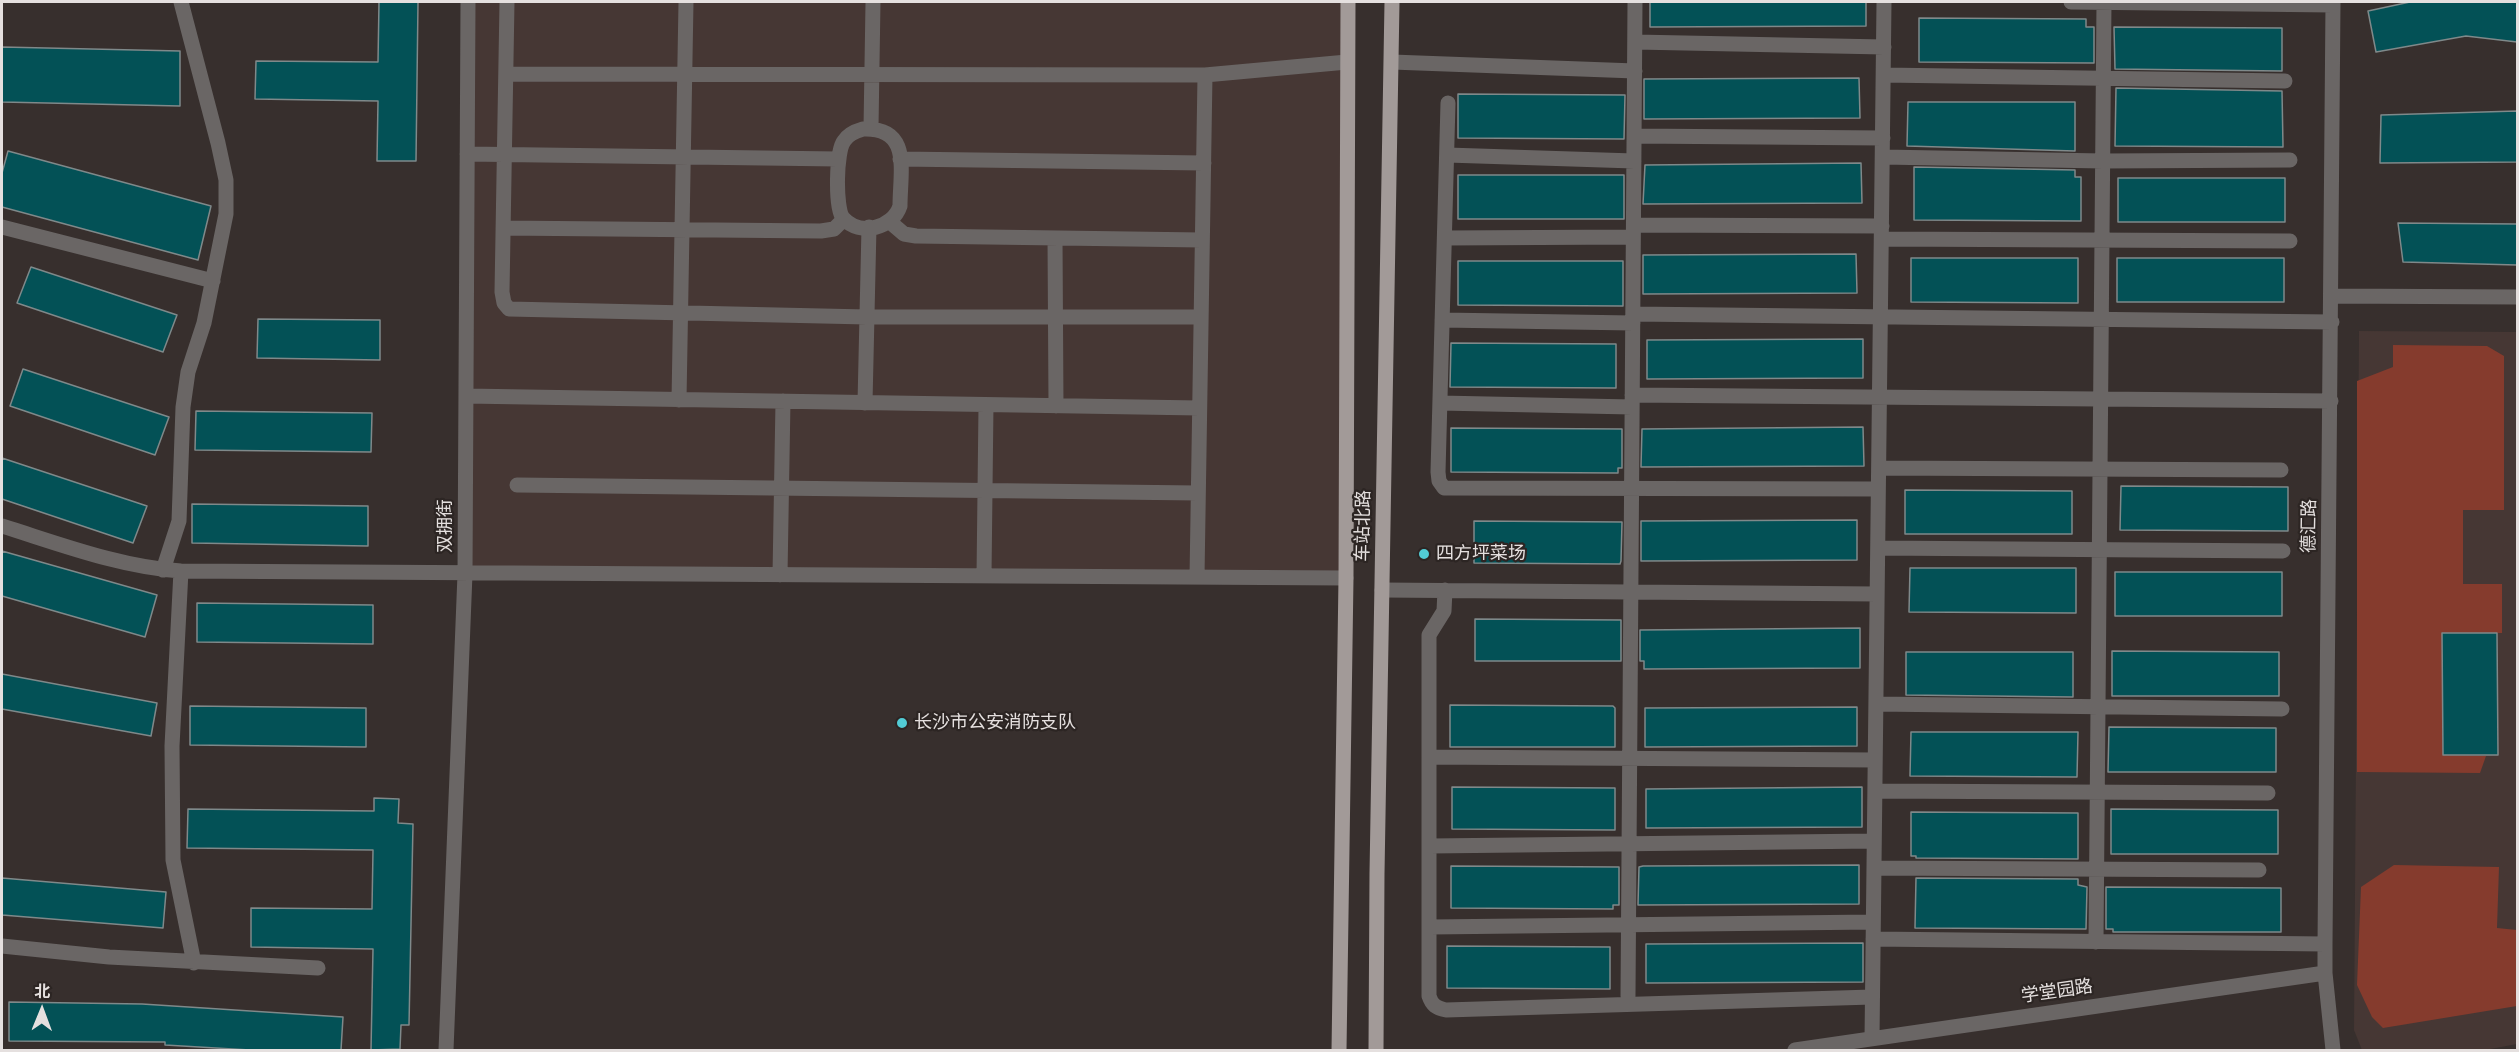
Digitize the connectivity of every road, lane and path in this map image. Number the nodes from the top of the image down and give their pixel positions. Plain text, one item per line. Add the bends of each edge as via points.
1 (181, 2) edge
2 (468, 2) edge
3 (507, 2) edge
4 (686, 2) edge
5 (873, 2) edge
6 (1348, 2) edge
7 (1392, 2) edge
8 (1635, 2) edge
9 (1884, 2) edge
10 (2072, 2) edge
11 (2104, 2) edge
12 (2333, 3) edge
13 (1635, 42) junction
14 (1884, 47) junction
15 (1347, 62) junction
16 (1392, 62) junction
17 (1635, 71) junction
18 (506, 74) junction
19 (685, 75) junction
20 (1205, 75) junction
21 (1884, 75) junction
22 (872, 76) junction
23 (2103, 79) junction
24 (2285, 81) dead end
25 (1448, 104) dead end
26 (871, 128) junction
27 (1634, 136) junction
28 (1883, 138) junction
29 (467, 154) junction
30 (504, 155) junction
31 (1447, 155) junction
32 (683, 157) junction
33 (1883, 157) junction
34 (838, 159) junction
35 (900, 159) junction
36 (1634, 160) junction
37 (2290, 160) dead end
38 (2103, 161) junction
39 (1204, 163) junction
40 (844, 219) junction
41 (890, 222) junction
42 (2, 227) edge
43 (868, 227) junction
44 (502, 228) junction
45 (682, 231) junction
46 (1634, 231) junction
47 (1882, 232) junction
48 (1055, 238) junction
49 (1445, 238) junction
50 (2102, 239) junction
51 (1202, 240) junction
52 (2290, 241) dead end
53 (213, 281) junction
54 (2332, 296) junction
55 (2517, 297) edge
56 (680, 313) junction
57 (1881, 316) junction
58 (867, 317) junction
59 (1055, 317) junction
60 (1201, 317) junction
61 (1633, 319) junction
62 (2101, 319) junction
63 (1442, 320) junction
64 (2332, 322) junction
65 (466, 396) junction
66 (1880, 397) junction
67 (2101, 399) junction
68 (679, 400) junction
69 (1632, 400) junction
70 (783, 401) junction
71 (2331, 401) junction
72 (1440, 402) junction
73 (865, 403) junction
74 (986, 405) junction
75 (1056, 406) junction
76 (1200, 408) junction
77 (1879, 468) junction
78 (2100, 469) junction
79 (2281, 470) dead end
80 (517, 485) dead end
81 (782, 489) junction
82 (1878, 489) junction
83 (1632, 490) junction
84 (985, 492) junction
85 (1198, 492) junction
86 (2, 526) edge
87 (1878, 548) junction
88 (2100, 549) junction
89 (2283, 551) dead end
90 (163, 570) junction
91 (181, 571) junction
92 (465, 574) junction
93 (780, 575) junction
94 (984, 576) junction
95 (1197, 577) junction
96 (1346, 578) junction
97 (1382, 590) junction
98 (1444, 590) junction
99 (1631, 592) junction
100 (1877, 594) junction
101 (1876, 704) junction
102 (2098, 707) junction
103 (2282, 710) dead end
104 (1430, 757) junction
105 (1630, 758) junction
106 (1875, 760) junction
107 (1875, 791) junction
108 (2097, 792) junction
109 (2268, 792) dead end
110 (1874, 841) junction
111 (1629, 843) junction
112 (1430, 846) junction
113 (1874, 868) junction
114 (2097, 869) junction
115 (2259, 870) dead end
116 (1873, 922) junction
117 (1629, 924) junction
118 (1430, 927) junction
119 (1873, 939) junction
120 (2096, 942) junction
121 (2325, 944) junction
122 (2, 946) edge
123 (194, 963) junction
124 (318, 968) dead end
125 (2325, 973) junction
126 (1628, 996) dead end
127 (1872, 997) junction
128 (1872, 1039) junction
129 (446, 1050) edge
130 (1339, 1050) edge
131 (1376, 1050) edge
132 (1795, 1050) edge
133 (2333, 1050) edge

1 - 53 street via 226,180 226,214
2 - 29 street, 双拥街
3 - 18 street
4 - 19 street
5 - 22 street
6 - 15 main road, 车站北路
7 - 16 main road, 车站北路
8 - 13 street
9 - 14 street
10 - 11 street
11 - 12 street
11 - 23 street
12 - 54 street, 德汇路
13 - 14 street
13 - 17 street
14 - 21 street
15 - 20 street
15 - 96 main road, 车站北路
16 - 17 street
16 - 97 main road, 车站北路
17 - 27 street
18 - 19 street
18 - 30 street
19 - 22 street
19 - 32 street
20 - 22 street
20 - 39 street
21 - 23 street
21 - 28 street
22 - 26 street
23 - 24 street
23 - 38 street
25 - 31 street
26 - 34 street via 856,131 844,140
26 - 35 street via 893,137 899,145
27 - 28 street
27 - 36 street
28 - 33 street
29 - 30 street
29 - 65 street, 双拥街
30 - 32 street
30 - 44 street
31 - 36 street
31 - 49 street
32 - 34 street
32 - 45 street
33 - 38 street
33 - 47 street
34 - 40 street via 838,202
35 - 39 street
35 - 41 street via 900,206
36 - 46 street
37 - 38 street
38 - 50 street
39 - 51 street
40 - 43 street
40 - 45 street via 834,229 821,231
41 - 43 street
41 - 48 street via 904,234 916,236
42 - 53 street
43 - 58 street
44 - 45 street
44 - 56 street via 502,292 509,309
45 - 56 street
46 - 47 street
46 - 49 street
46 - 61 street
47 - 50 street
47 - 57 street
48 - 51 street
48 - 59 street
49 - 63 street
50 - 52 street
50 - 62 street
51 - 60 street
53 - 90 street via 188,372 179,521
54 - 55 street
54 - 64 street, 德汇路
56 - 58 street
56 - 68 street
57 - 61 street
57 - 62 street
57 - 66 street
58 - 59 street
58 - 73 street
59 - 60 street
59 - 75 street
60 - 76 street
61 - 63 street
61 - 69 street
62 - 64 street
62 - 67 street
63 - 72 street
64 - 71 street, 德汇路
65 - 68 street
65 - 92 street, 双拥街
66 - 67 street
66 - 69 street
66 - 77 street
67 - 71 street
67 - 78 street
68 - 70 street
69 - 72 street
69 - 83 street
70 - 73 street
70 - 81 street
71 - 121 street, 德汇路
72 - 83 street via 1438,472 1444,488
73 - 74 street
74 - 75 street
74 - 84 street
75 - 76 street
76 - 85 street
77 - 78 street
77 - 82 street
78 - 79 street
78 - 88 street
80 - 81 street
81 - 84 street
81 - 93 street
82 - 83 street
82 - 87 street
83 - 99 street
84 - 85 street
84 - 94 street
85 - 95 street
86 - 90 street via 112,560
87 - 88 street
87 - 100 street
88 - 89 street
88 - 102 street
90 - 91 street
91 - 92 street
91 - 123 street via 172,746 173,860
92 - 93 street
92 - 129 street, 双拥街
93 - 94 street
94 - 95 street
95 - 96 street
96 - 130 main road, 车站北路
97 - 98 street
97 - 131 main road, 车站北路
98 - 99 street
98 - 104 street via 1444,610 1429,635
99 - 100 street
99 - 105 street
100 - 101 street
101 - 102 street
101 - 106 street
102 - 103 street
102 - 108 street
104 - 105 street
104 - 112 street
105 - 106 street
105 - 111 street
106 - 107 street
107 - 108 street
107 - 110 street
108 - 109 street
108 - 114 street
110 - 111 street
110 - 113 street
111 - 112 street
111 - 117 street
112 - 118 street
113 - 114 street
113 - 116 street
114 - 115 street
114 - 120 street
116 - 117 street
116 - 119 street
117 - 118 street
117 - 126 street
118 - 127 street via 1429,996 1437,1008 1446,1010
119 - 120 street
119 - 127 street
120 - 121 street
121 - 125 street, 德汇路
122 - 123 street
123 - 124 street
125 - 128 street, 学堂园路
125 - 133 street, 德汇路
127 - 128 street
128 - 132 street, 学堂园路

